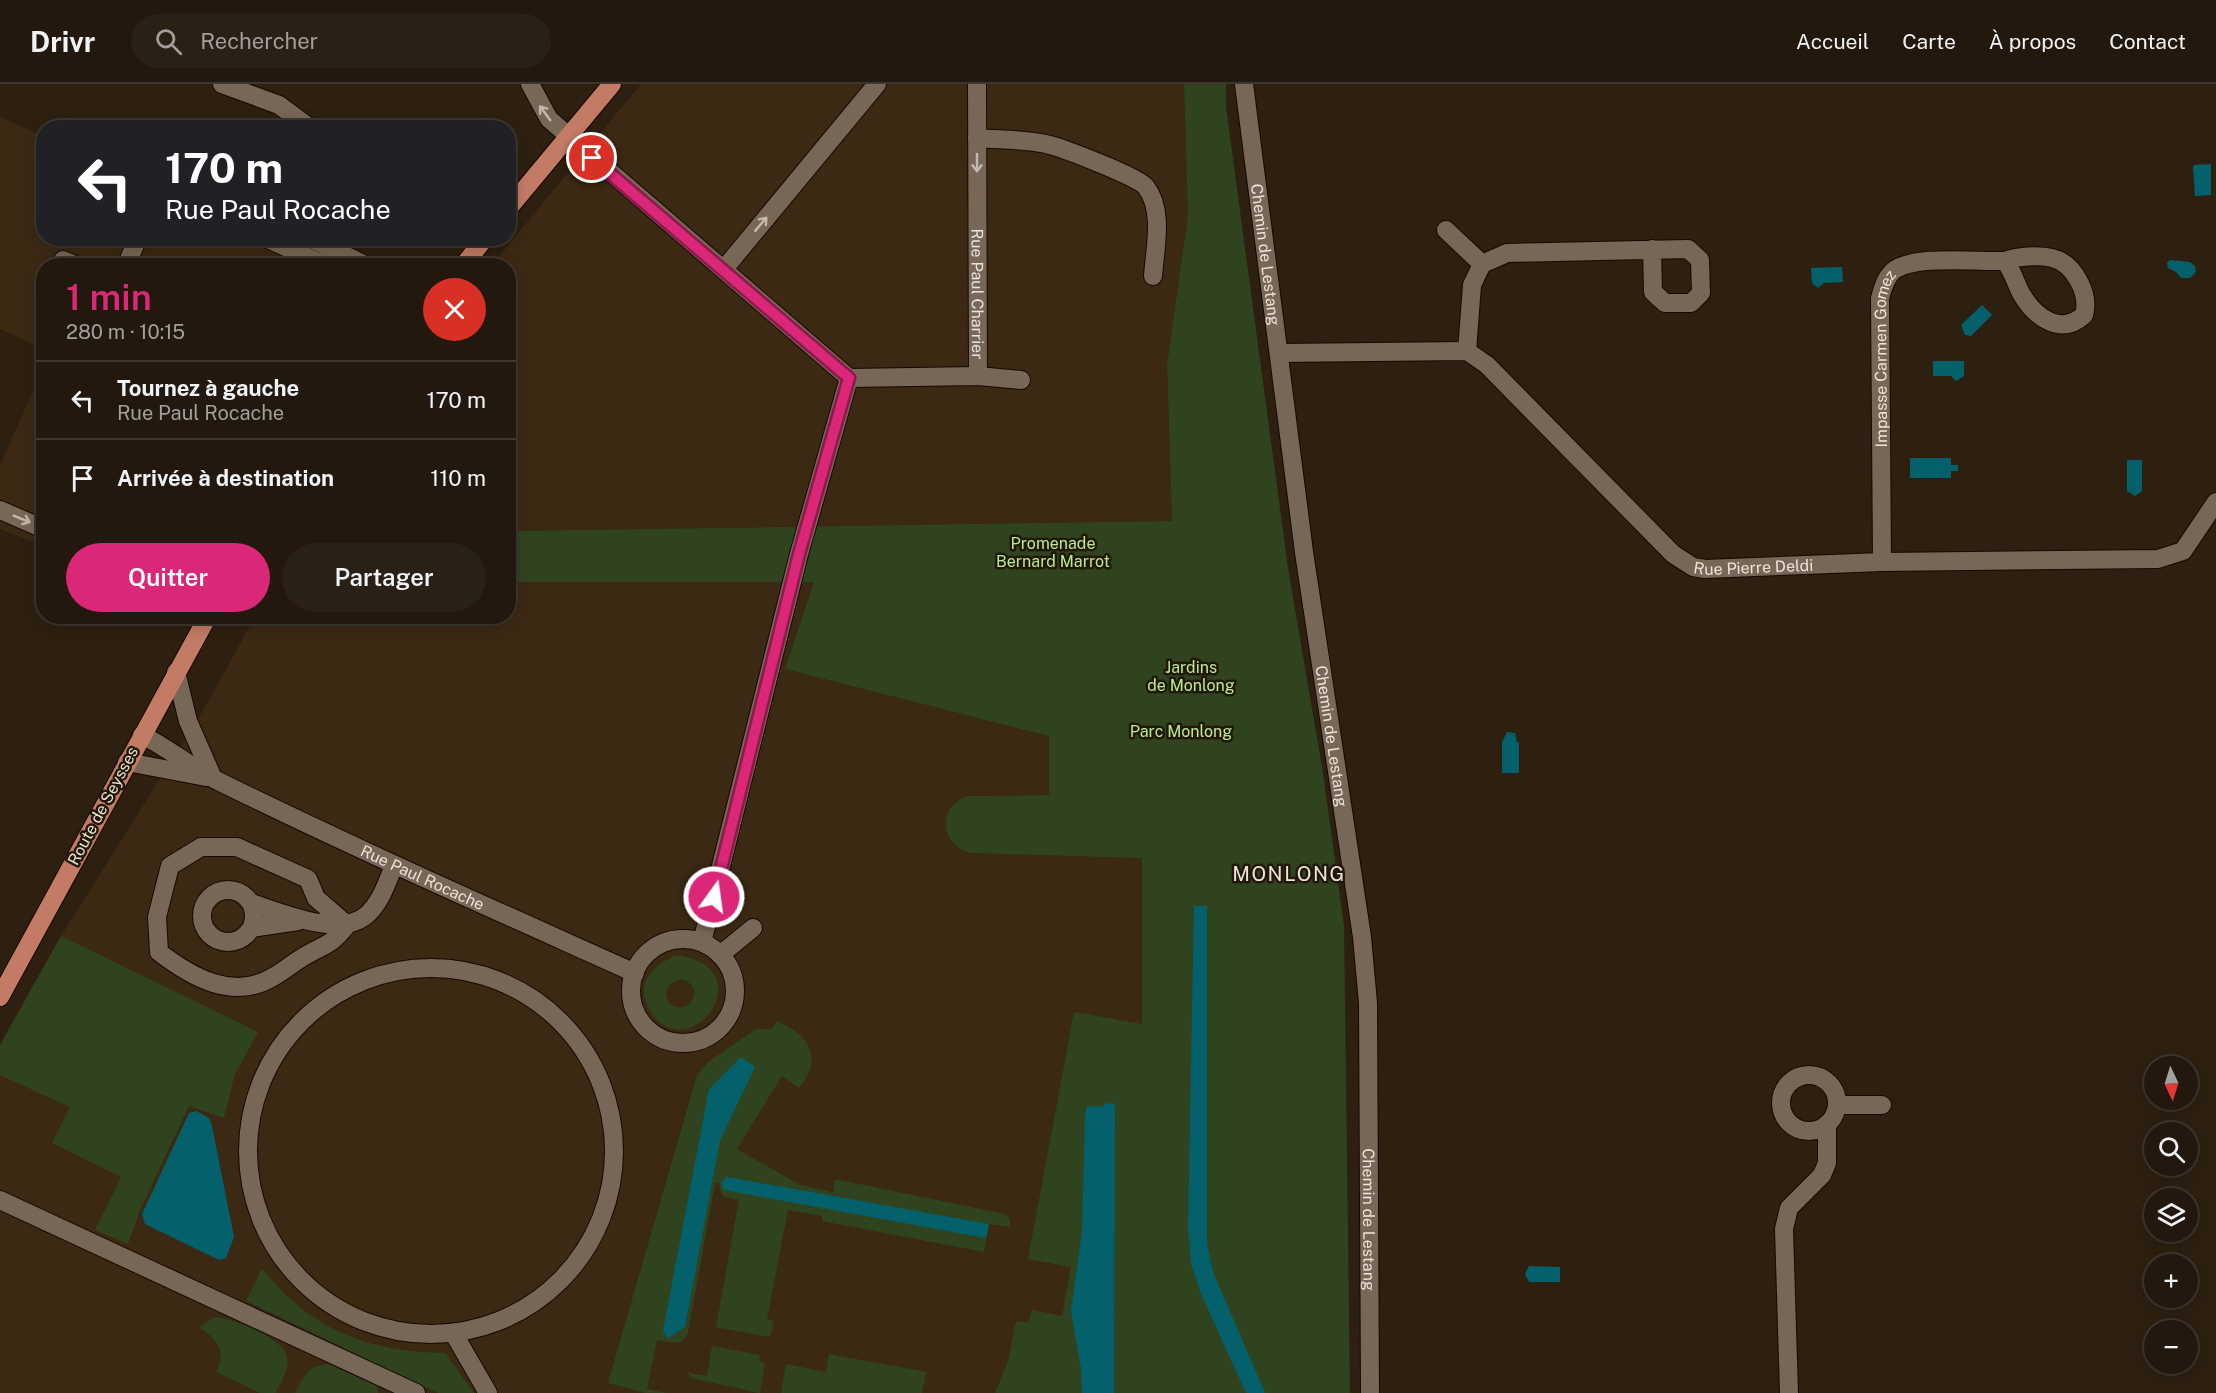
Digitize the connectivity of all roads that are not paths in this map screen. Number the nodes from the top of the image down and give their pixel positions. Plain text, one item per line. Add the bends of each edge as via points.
1 (222, 84) edge
2 (530, 84) edge
3 (612, 84) edge
4 (877, 84) edge
5 (977, 84) edge
6 (1244, 84) edge
7 (299, 120) edge
8 (568, 136) junction
9 (977, 138) junction
10 (516, 200) edge
11 (1446, 230) dead end
12 (283, 246) edge
13 (326, 246) edge
14 (479, 246) edge
15 (1652, 249) dead end
16 (310, 258) edge
17 (351, 258) edge
18 (469, 258) edge
19 (2005, 261) junction
20 (1482, 264) junction
21 (724, 269) junction
22 (1153, 276) dead end
23 (1467, 351) junction
24 (1280, 353) junction
25 (978, 376) junction
26 (849, 378) junction
27 (1021, 380) dead end
28 (2216, 502) edge
29 (0, 510) edge
30 (36, 526) edge
31 (1882, 562) junction
32 (203, 624) edge
33 (176, 672) junction
34 (142, 735) junction
35 (127, 762) junction
36 (213, 778) junction
37 (394, 865) junction
38 (251, 903) junction
39 (302, 920) junction
40 (347, 925) junction
41 (252, 928) junction
42 (753, 928) dead end
43 (702, 942) junction
44 (720, 955) junction
45 (635, 973) junction
46 (0, 997) edge
47 (1837, 1105) junction
48 (1882, 1105) dead end
49 (1827, 1124) junction
50 (0, 1200) edge
51 (453, 1334) junction
52 (389, 1387) edge
53 (416, 1393) edge
54 (488, 1393) edge
55 (1370, 1393) edge
56 (1789, 1393) edge

1 - 7 street via 279,105
8 -> 2 street via 549,119
3 - 8 main road
21 -> 4 street
5 - 9 street, Rue Paul Charrier
6 - 24 street, Chemin de Lestang
8 - 10 main road
8 - 21 street
9 - 22 street via 1046,144 1127,174 1145,185 1156,220
9 -> 25 street, Rue Paul Charrier
11 - 20 street
12 - 16 street
13 - 17 street
14 - 18 main road
15 - 20 street via 1507,253
19 - 19 street, Impasse Carmen Gomez via 2051,257 2061,262 2079,280 2084,292 2084,315 2071,324 2046,321 2025,300
19 - 31 street, Impasse Carmen Gomez via 1914,262 1892,272 1884,284 1880,298
20 - 23 street via 1472,285
21 - 26 street
23 - 24 street
23 - 31 street, Rue Pierre Deldi via 1487,365 1681,561 1705,568
24 - 55 street, Chemin de Lestang via 1368,1003
25 - 26 street, Rue Paul Charrier
25 - 27 street
26 - 43 street via 799,554
28 - 31 street, Rue Pierre Deldi via 2183,551 2158,559
29 -> 30 street
32 - 33 main road, Route de Seysses
33 - 34 main road, Route de Seysses
33 - 36 street via 188,721
34 - 35 main road, Route de Seysses
34 - 36 street, Rue Paul Rocache
35 - 36 street, Rue Paul Rocache
35 - 46 main road, Route de Seysses
36 - 37 street, Rue Paul Rocache
37 - 40 street via 375,906 363,918
37 - 45 street, Rue Paul Rocache
38 - 39 street
38 - 41 street
38 - 41 street via 244,895 226,890 209,897 201,914 206,931 220,942 239,941
39 - 40 street
39 - 41 street
40 - 40 street via 316,898 308,879 237,848 201,847 170,866 157,917 159,951 183,971 222,986 240,988 271,979 304,956 333,943
42 - 44 street
43 - 44 street
43 - 45 street via 666,941 650,950
44 - 45 street via 733,976 734,1002 715,1033 699,1042 663,1040 641,1023 632,1007 630,989
47 - 48 street
47 - 49 street
47 - 49 street via 1833,1087 1817,1076 1799,1077 1785,1089 1782,1108 1791,1124 1809,1130
49 - 56 street via 1827,1163 1822,1175 1789,1208 1784,1229
50 - 52 street
51 - 51 street via 503,1321 549,1292 581,1258 603,1218 614,1174 614,1122 600,1075 576,1036 535,998 477,972 417,966 358,981 317,1006 283,1040 260,1083 248,1128 248,1173 260,1218 282,1258 305,1285 339,1310 375,1326 417,1334
51 - 54 street
52 - 53 street

